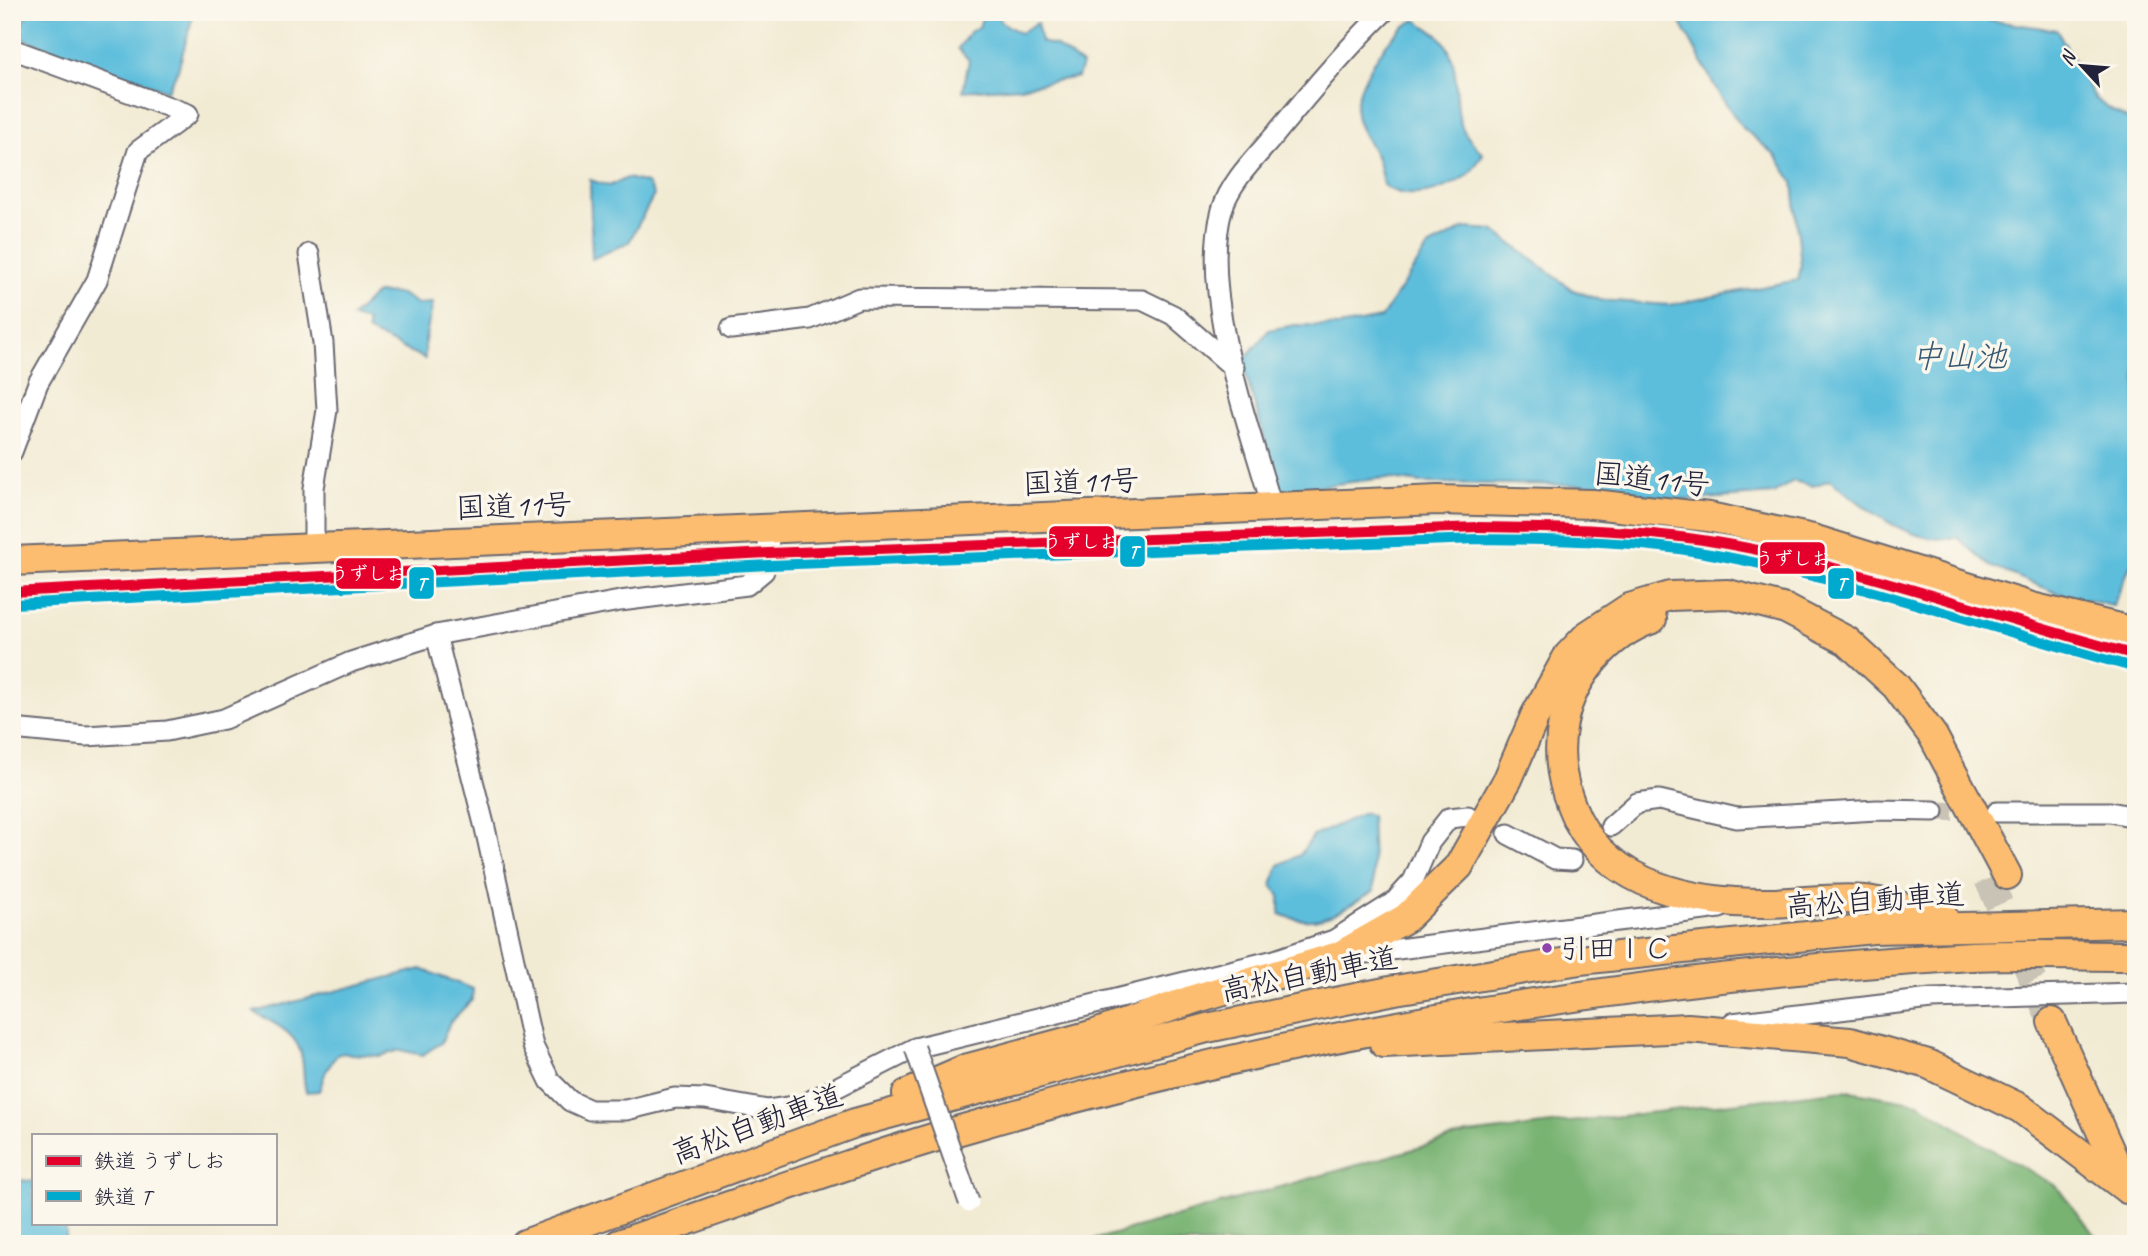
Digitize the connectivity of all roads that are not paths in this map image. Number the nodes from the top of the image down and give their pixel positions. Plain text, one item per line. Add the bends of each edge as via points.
1 (1384, 12) edge
2 (12, 48) edge
3 (309, 254) dead end
4 (731, 329) dead end
5 (1234, 368) junction
6 (12, 452) edge
7 (1272, 507) junction
8 (771, 528) junction
9 (314, 548) junction
10 (12, 561) edge
11 (2136, 632) edge
12 (436, 635) junction
13 (12, 729) edge
14 (1934, 811) tunnel mouth
15 (1997, 812) tunnel mouth
16 (1468, 816) dead end
17 (2136, 817) edge
18 (1611, 826) dead end
19 (1508, 834) dead end
20 (1572, 860) dead end
21 (1762, 903) junction
22 (2136, 923) edge
23 (1995, 926) junction
24 (2136, 956) edge
25 (1339, 957) junction
26 (2136, 993) edge
27 (1688, 1028) junction
28 (915, 1048) junction
29 (1283, 1048) junction
30 (2136, 1158) edge
31 (753, 1160) junction
32 (2132, 1194) edge
33 (969, 1202) dead end
34 (525, 1244) edge
35 (619, 1244) edge

1 - 5 street via 1352,43 1242,174 1223,207 1216,242
2 - 6 street via 188,114 138,151 97,279 38,383
3 - 9 street via 323,344 327,410 314,488
4 - 5 street via 810,319 859,298 1142,299 1173,315
5 - 7 street
7 - 8 highway, 国道11号
7 - 11 highway, 国道11号 via 1521,500 1709,517 1813,539 2032,607
8 - 9 highway, 国道11号
8 - 12 street via 764,571 747,585 620,601
9 - 10 highway, 国道11号
12 - 13 street via 351,662 223,719 126,735
12 - 28 street via 533,1046 550,1081 570,1101 590,1110 626,1110 675,1098 768,1110 802,1105
14 - 18 street via 1737,818 1659,800 1637,803
15 - 17 street via 2110,812
16 - 28 street via 1449,818 1430,842 1413,881 1394,902 1334,940 1275,960
19 - 20 street via 1555,859
21 - 23 highway via 1864,900
21 - 25 street
21 - 25 highway via 1675,894 1627,874 1588,840 1563,791 1559,743 1567,698 1595,658 1637,624 1674,611 1724,610 1779,624 1835,654 1882,697 1919,747 1998,877 1933,736 1896,686 1847,641 1786,609 1728,594 1670,596 1629,608 1588,635 1568,656 1459,866 1406,918
22 - 23 highway, 高松自動車道
23 - 31 highway, 高松自動車道 via 1873,929 1608,957 1395,990 1207,1028 855,1123
24 - 29 highway via 1960,957 1678,981 1468,1013
25 - 31 highway via 1194,999 1095,1034 965,1069
26 - 27 street via 1931,999
27 - 29 highway
27 - 32 highway via 1850,1042 1928,1064 2020,1108
28 - 33 street, bridge
29 - 35 highway via 972,1126
30 - 32 highway via 2061,1019
31 - 34 highway, 高松自動車道

